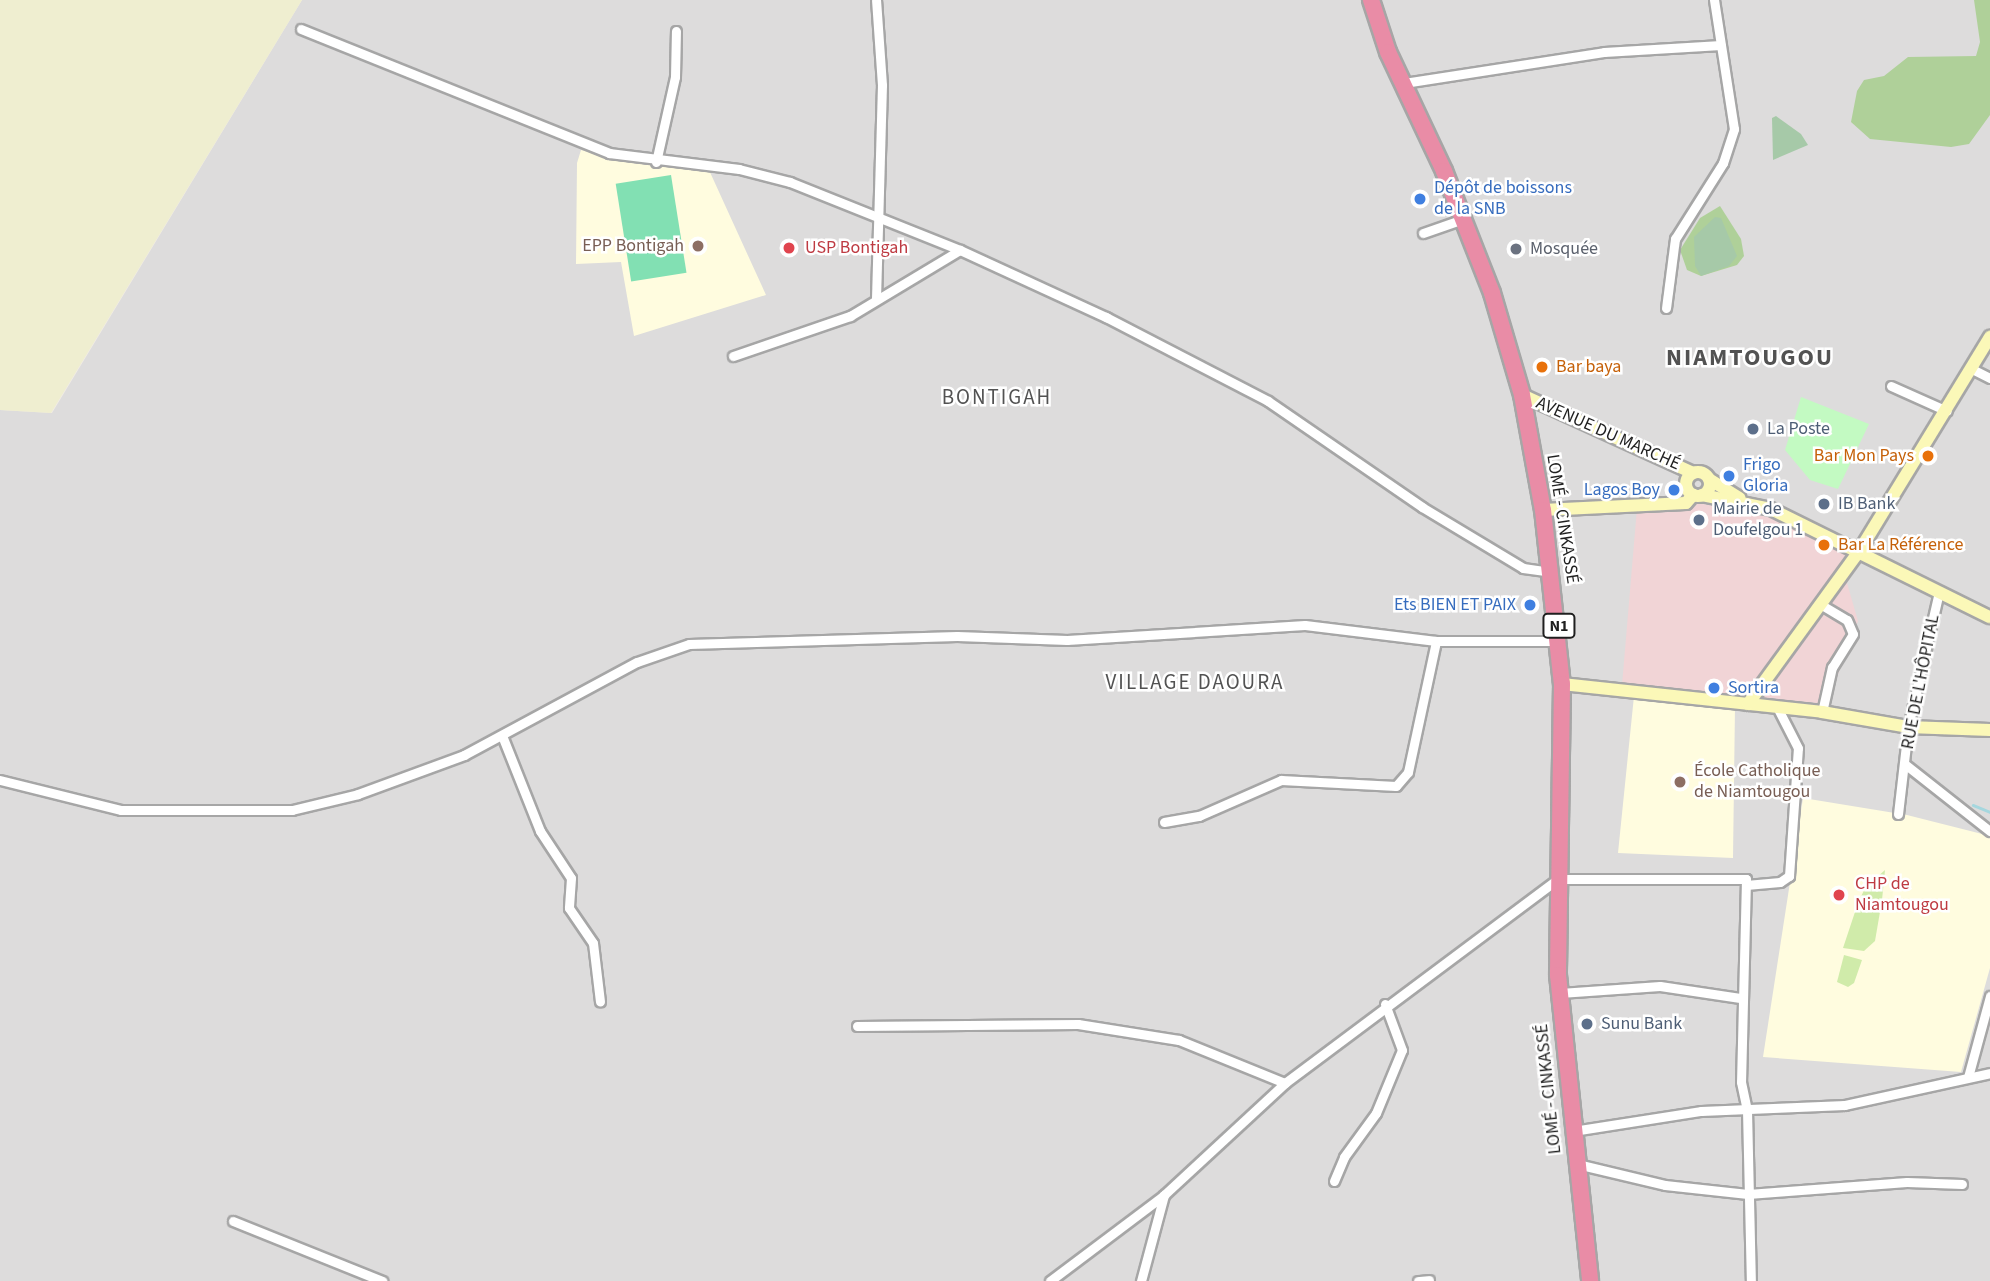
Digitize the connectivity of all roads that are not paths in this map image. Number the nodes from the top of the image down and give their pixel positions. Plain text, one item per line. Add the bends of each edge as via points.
1 (876, 0) edge
2 (1371, 0) edge
3 (1714, 0) edge
4 (301, 29) dead end
5 (676, 31) dead end
6 (1721, 45) junction
7 (1404, 83) junction
8 (656, 162) junction
9 (877, 219) junction
10 (1463, 219) junction
11 (1423, 233) dead end
12 (960, 250) junction
13 (876, 299) junction
14 (1666, 308) dead end
15 (1990, 337) edge
16 (733, 356) dead end
17 (1972, 369) junction
18 (1990, 378) edge
19 (1892, 386) dead end
20 (1522, 395) junction
21 (1947, 411) junction
22 (1693, 473) junction
23 (1709, 480) junction
24 (1698, 495) junction
25 (1745, 502) junction
26 (1543, 510) junction
27 (1860, 550) junction
28 (1551, 572) junction
29 (1939, 592) junction
30 (1820, 604) junction
31 (1990, 617) edge
32 (1436, 641) junction
33 (1560, 641) junction
34 (1562, 684) junction
35 (1748, 704) junction
36 (1777, 707) junction
37 (1822, 712) junction
38 (1908, 727) junction
39 (1990, 730) edge
40 (503, 738) junction
41 (1906, 765) junction
42 (0, 780) edge
43 (1899, 814) dead end
44 (1164, 822) dead end
45 (1990, 831) edge
46 (1558, 879) junction
47 (1746, 885) junction
48 (1560, 993) junction
49 (1990, 996) edge
50 (1740, 998) junction
51 (600, 1002) dead end
52 (1385, 1004) junction
53 (857, 1026) dead end
54 (1990, 1073) edge
55 (1968, 1077) junction
56 (1285, 1083) junction
57 (1746, 1110) junction
58 (1573, 1131) junction
59 (1577, 1164) junction
60 (1334, 1181) dead end
61 (1962, 1184) dead end
62 (1748, 1194) junction
63 (1164, 1195) junction
64 (233, 1221) dead end
65 (1429, 1280) edge
66 (382, 1281) edge
67 (1050, 1281) edge
68 (1141, 1281) edge
69 (1418, 1281) edge
70 (1590, 1281) edge
71 (1751, 1281) edge

1 - 9 street via 882,85
2 - 7 highway, LOMÉ - CINKASSÉ / N1
3 - 6 street
4 - 8 street via 571,141
5 - 8 street via 675,77
6 - 7 street via 1605,52
6 - 14 street via 1734,129 1723,163 1675,239
7 - 10 highway, LOMÉ - CINKASSÉ / N1
8 - 9 street via 739,169 790,182
9 - 12 street
9 - 13 street
10 - 11 street
10 - 20 highway, LOMÉ - CINKASSÉ / N1 via 1492,292
12 - 13 street
12 - 28 street via 1106,317 1268,401 1433,513 1524,568
13 - 16 street via 825,327
15 - 17 main road
17 - 18 street
17 - 21 main road
19 - 21 street
20 - 22 main road, AVENUE DU MARCHÉ
20 - 26 highway, LOMÉ - CINKASSÉ / N1
21 - 27 main road
22 - 23 main road, AVENUE DU MARCHÉ
22 - 24 main road via 1686,484
23 - 24 main road
23 - 25 main road
24 - 25 main road
24 - 26 main road via 1686,503
25 - 27 main road
26 - 28 highway, LOMÉ - CINKASSÉ / N1
27 - 29 main road
27 - 30 main road
28 - 33 highway, LOMÉ - CINKASSÉ / N1
29 - 31 main road
29 - 38 street, RUE DE L'HÔPITAL
30 - 35 main road
30 - 37 street via 1847,620 1853,634 1832,667
32 - 33 street
32 - 40 street via 1305,625 1067,640 957,636 689,644 637,662
32 - 44 street via 1408,772 1396,786 1281,780 1199,816
33 - 34 highway, LOMÉ - CINKASSÉ / N1
34 - 35 main road
34 - 46 highway, LOMÉ - CINKASSÉ / N1
35 - 36 main road
36 - 37 main road
36 - 47 street via 1798,748 1789,876 1780,882
37 - 38 main road
38 - 39 main road
38 - 41 street, RUE DE L'HÔPITAL
40 - 42 street via 358,794 271,812 121,810
40 - 51 street via 540,831 570,878 569,908 597,955
41 - 43 street, RUE DE L'HÔPITAL
41 - 45 street
46 - 47 street via 1746,879
46 - 48 highway, LOMÉ - CINKASSÉ / N1
46 - 52 street
47 - 50 street
48 - 50 street via 1660,986
48 - 58 highway, LOMÉ - CINKASSÉ / N1
49 - 55 street
50 - 57 street
52 - 56 street
52 - 60 street via 1402,1050 1383,1086 1376,1113 1344,1157
53 - 56 street via 1078,1024 1179,1040
54 - 55 street
55 - 57 street via 1845,1105
56 - 63 street
57 - 58 street via 1701,1111
57 - 62 street
58 - 59 highway, LOMÉ - CINKASSÉ / N1
59 - 62 street via 1665,1185
59 - 70 highway, LOMÉ - CINKASSÉ / N1
61 - 62 street via 1907,1182
62 - 71 street
63 - 67 street
63 - 68 street
64 - 66 street
65 - 69 street

